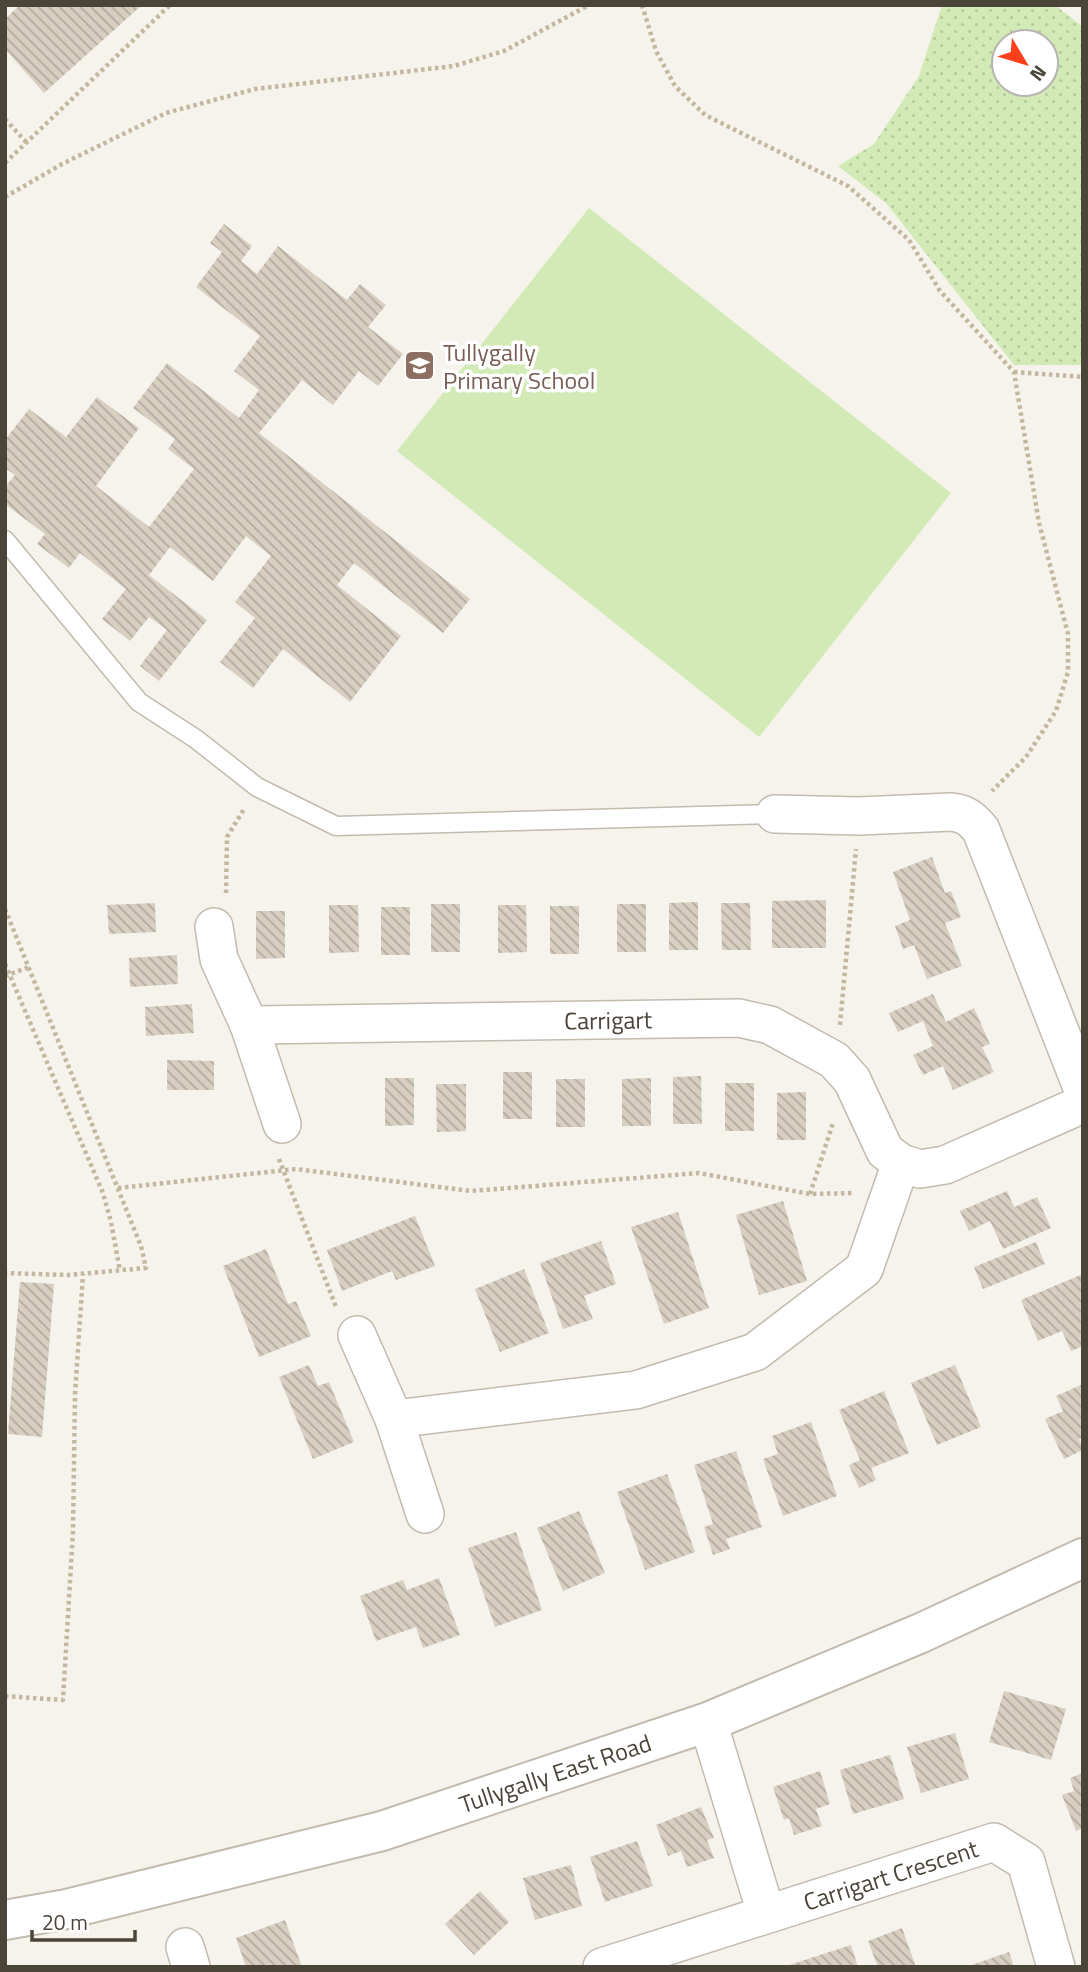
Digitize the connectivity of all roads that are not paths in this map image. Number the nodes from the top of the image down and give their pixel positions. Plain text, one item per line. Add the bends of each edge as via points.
1 (5, 540) edge
2 (775, 814) joint
3 (220, 916) road end
4 (249, 1025) junction
5 (1083, 1090) edge
6 (1083, 1104) edge
7 (282, 1124) dead end
8 (896, 1177) junction
9 (357, 1335) road end
10 (394, 1419) junction
11 (425, 1514) dead end
12 (1083, 1558) edge
13 (708, 1722) junction
14 (766, 1913) junction
15 (5, 1920) edge
16 (602, 1967) edge
17 (1056, 1967) edge

1 - 2 lane via 139,702 257,787 336,826
2 - 5 street via 951,812 973,820 981,830
3 - 4 street via 219,958
4 - 7 street
4 - 8 street, Carrigart via 739,1018 770,1025 843,1070
6 - 8 street via 945,1164
8 - 10 street via 864,1269 755,1352 636,1390
9 - 10 street
10 - 11 street
12 - 13 street, Tullygally East Road via 921,1633
13 - 14 street
13 - 15 street, Tullygally East Road via 382,1831 67,1909
14 - 16 street, Carrigart Crescent
14 - 17 street, Carrigart Crescent via 994,1842 1026,1862

